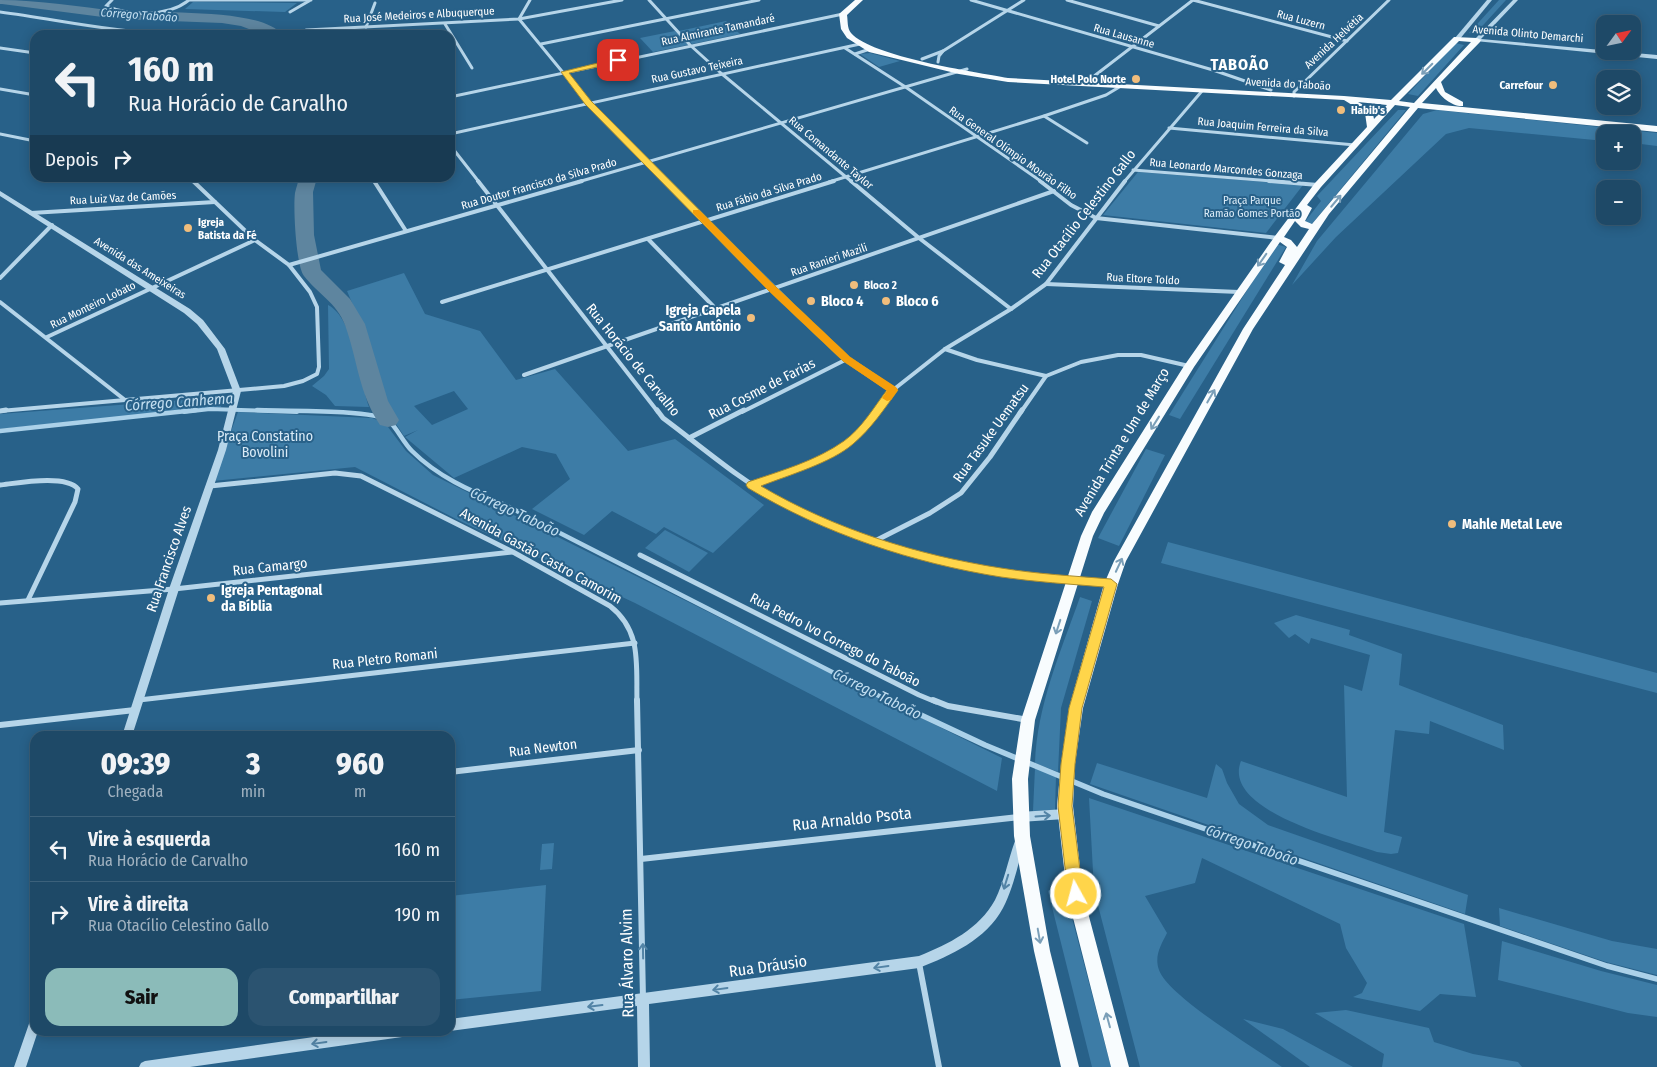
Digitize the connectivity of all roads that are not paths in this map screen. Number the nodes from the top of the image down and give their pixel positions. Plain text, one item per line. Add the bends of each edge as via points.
1 (112, 0) edge
2 (190, 0) edge
3 (311, 0) edge
4 (530, 0) edge
5 (622, 0) edge
6 (648, 0) edge
7 (759, 0) edge
8 (858, 0) edge
9 (870, 0) edge
10 (971, 0) edge
11 (1024, 0) edge
12 (1067, 0) edge
13 (1193, 0) edge
14 (1389, 0) edge
15 (1490, 0) edge
16 (1516, 0) edge
17 (375, 3) dead end
18 (1007, 11) junction
19 (0, 12) edge
20 (290, 12) dead end
21 (843, 14) junction
22 (665, 18) junction
23 (519, 19) junction
24 (445, 24) junction
25 (1159, 26) junction
26 (366, 27) junction
27 (135, 30) edge
28 (209, 30) edge
29 (224, 30) edge
30 (306, 30) dead end
31 (449, 30) edge
32 (1456, 39) junction
33 (455, 40) edge
34 (1477, 40) junction
35 (1347, 41) junction
36 (541, 44) junction
37 (860, 44) junction
38 (690, 45) junction
39 (1132, 47) junction
40 (0, 48) edge
41 (845, 48) junction
42 (870, 50) junction
43 (943, 51) junction
44 (30, 52) edge
45 (855, 54) junction
46 (1657, 57) edge
47 (922, 59) junction
48 (938, 62) junction
49 (472, 68) dead end
50 (963, 70) junction
51 (564, 72) junction
52 (722, 74) junction
53 (1090, 80) junction
54 (1437, 82) junction
55 (1121, 86) junction
56 (907, 88) junction
57 (0, 89) edge
58 (1271, 90) junction
59 (1202, 91) junction
60 (30, 94) edge
61 (1294, 94) junction
62 (455, 96) edge
63 (1344, 98) junction
64 (1396, 100) junction
65 (1419, 102) junction
66 (588, 103) junction
67 (1460, 104) junction
68 (1044, 116) junction
69 (782, 124) junction
70 (1657, 125) edge
71 (1169, 128) junction
72 (1371, 128) junction
73 (1657, 129) edge
74 (455, 133) edge
75 (0, 134) edge
76 (974, 136) junction
77 (30, 140) edge
78 (1087, 143) dead end
79 (1355, 144) junction
80 (455, 152) edge
81 (648, 162) junction
82 (1133, 170) junction
83 (846, 178) junction
84 (194, 182) edge
85 (375, 182) edge
86 (1314, 189) junction
87 (1054, 191) junction
88 (0, 192) edge
89 (215, 202) junction
90 (496, 205) junction
91 (31, 212) junction
92 (1096, 218) junction
93 (705, 221) junction
94 (52, 226) junction
95 (1315, 228) junction
96 (406, 231) junction
97 (919, 238) junction
98 (1278, 238) junction
99 (648, 239) junction
100 (255, 240) junction
101 (290, 265) junction
102 (547, 271) junction
103 (0, 278) edge
104 (1281, 278) junction
105 (1046, 284) junction
106 (149, 288) junction
107 (772, 289) junction
108 (1239, 292) junction
109 (0, 302) edge
110 (442, 302) dead end
111 (716, 309) junction
112 (1011, 309) junction
113 (47, 337) junction
114 (606, 347) junction
115 (945, 349) junction
116 (846, 359) junction
117 (1189, 366) junction
118 (524, 374) dead end
119 (1046, 376) junction
120 (893, 390) junction
121 (237, 391) junction
122 (125, 400) junction
123 (235, 401) joint
124 (0, 411) edge
125 (688, 438) junction
126 (0, 485) edge
127 (752, 485) junction
128 (210, 486) junction
129 (873, 542) junction
130 (513, 552) junction
131 (640, 555) dead end
132 (1073, 581) junction
133 (1111, 584) junction
134 (174, 589) junction
135 (28, 600) junction
136 (0, 603) edge
137 (635, 644) junction
138 (139, 700) junction
139 (135, 710) junction
140 (1028, 720) junction
141 (0, 725) edge
142 (129, 731) edge
143 (639, 750) junction
144 (455, 771) edge
145 (1065, 814) junction
146 (1020, 817) junction
147 (1022, 836) junction
148 (641, 859) junction
149 (919, 962) junction
150 (643, 999) junction
151 (455, 1024) edge
152 (30, 1036) edge
153 (366, 1036) edge
154 (20, 1067) edge
155 (145, 1067) edge
156 (644, 1067) edge
157 (939, 1067) edge
158 (1070, 1067) edge
159 (1120, 1067) edge

1 - 2 street via 106,6 160,12 173,11
2 - 3 street
3 - 20 street
4 - 23 street
5 - 23 street, Rua José Medeiros e Albuquerque
6 - 22 street, Rua Comandante Taylor
7 - 22 street
8 - 21 main road
9 - 47 main road, Avenida do Taboão via 851,17 854,31 862,39 884,49
10 - 18 street, Rua Lausanne
11 - 18 street
12 - 25 street
13 - 25 street
13 - 35 street, Rua Luzern
14 - 35 street, Avenida Helvétia
15 - 32 street
16 - 34 street
17 - 26 street
18 - 39 street, Rua Lausanne
18 - 43 street
19 - 27 street
21 - 37 main road, Avenida do Taboão via 845,29
21 - 38 street, Rua Almirante Tamandaré
22 - 36 street
22 - 38 street, Rua Comandante Taylor
23 - 24 street, Rua José Medeiros e Albuquerque
23 - 36 street
24 - 26 street, Rua José Medeiros e Albuquerque
24 - 31 street
25 - 39 street
26 - 30 street, Rua José Medeiros e Albuquerque
28 - 29 street
32 - 34 main road, Avenida Olinto Demarchi
32 -> 64 main road, Avenida Trinta e Um de Março
33 - 49 street
34 - 46 street, Avenida Olinto Demarchi
34 - 54 main road
35 - 61 street, Avenida Helvétia
36 - 51 street
37 - 41 street, Rua Gustavo Teixeira
37 - 42 main road, Avenida do Taboão
38 - 51 street, Rua Almirante Tamandaré
38 - 52 street, Rua Comandante Taylor
39 - 53 street
39 - 58 street, Rua Lausanne
40 - 44 street
41 - 45 street, Rua General Olímpio Mourão Filho
41 - 52 street, Rua Gustavo Teixeira
42 - 45 street
42 - 50 main road, Avenida do Taboão
43 - 47 street
43 - 48 street
45 - 56 street, Rua General Olímpio Mourão Filho
47 - 48 main road, Avenida do Taboão
48 - 50 main road, Avenida do Taboão
50 - 53 main road, Avenida do Taboão via 1027,78
50 - 55 main road, Avenida do Taboão via 1008,80
50 - 56 street, Rua Doutor Francisco da Silva Prado
51 - 62 street, Rua Almirante Tamandaré
51 - 66 street
52 - 66 street, Rua Gustavo Teixeira
52 - 69 street, Rua Comandante Taylor
53 - 58 main road, Avenida do Taboão
54 - 65 main road
54 - 67 main road via 1442,93
55 - 59 main road, Avenida do Taboão
55 - 68 street, Rua Fábio da Silva Prado via 1106,95
56 - 69 street, Rua Doutor Francisco da Silva Prado
56 - 76 street, Rua General Olímpio Mourão Filho
57 - 60 street
58 - 61 main road, Avenida do Taboão
59 - 61 main road, Avenida do Taboão
59 - 71 street, Rua Otacílio Celestino Gallo
61 - 63 main road, Avenida do Taboão
61 - 64 main road, Avenida do Taboão
63 - 64 main road, Avenida do Taboão
63 - 72 main road via 1369,112
64 - 65 main road, Avenida do Taboão
64 - 72 main road, Avenida Trinta e Um de Março
65 - 67 main road, Avenida do Taboão
65 - 73 main road, Avenida do Taboão
95 -> 65 main road
66 - 74 street, Rua Gustavo Teixeira
66 - 81 street
67 - 70 main road, Avenida do Taboão
68 - 76 street, Rua Fábio da Silva Prado
68 - 78 street
69 - 81 street, Rua Doutor Francisco da Silva Prado
69 - 83 street, Rua Comandante Taylor
71 - 79 street, Rua Joaquim Ferreira da Silva
71 - 82 street, Rua Otacílio Celestino Gallo
72 - 79 main road, Avenida Trinta e Um de Março
75 - 77 street
76 - 83 street, Rua Fábio da Silva Prado
76 - 87 street, Rua General Olímpio Mourão Filho
79 - 86 main road, Avenida Trinta e Um de Março
80 - 90 street, Rua Horácio de Carvalho
81 - 90 street, Rua Doutor Francisco da Silva Prado
81 - 93 street
82 - 86 street, Rua Leonardo Marcondes Gonzaga
82 - 92 street, Rua Otacílio Celestino Gallo
83 - 93 street, Rua Fábio da Silva Prado
83 - 97 street, Rua Comandante Taylor
84 - 89 street
85 - 96 street
86 - 95 main road via 1300,221
86 - 98 main road, Avenida Trinta e Um de Março
87 - 92 street, Rua General Olímpio Mourão Filho via 1071,205
87 - 97 street, Rua Ranieri Mazili
88 - 91 street, Avenida das Ameixeiras
89 - 91 street, Rua Luiz Vaz de Camões
89 - 100 street
90 - 96 street, Rua Doutor Francisco da Silva Prado
90 - 102 street, Rua Horácio de Carvalho
91 - 94 street, Avenida das Ameixeiras
92 - 98 street, Rua General Olímpio Mourão Filho
92 - 105 street, Rua Otacílio Celestino Gallo
93 - 99 street, Rua Fábio da Silva Prado
93 - 107 street
94 - 103 street
94 - 106 street, Avenida das Ameixeiras
95 - 104 main road
96 - 101 street, Rua Doutor Francisco da Silva Prado
97 - 107 street, Rua Ranieri Mazili
97 - 112 street, Rua Comandante Taylor
98 - 104 main road via 1292,247 1281,268
98 -> 108 main road, Avenida Trinta e Um de Março
99 - 102 street, Rua Fábio da Silva Prado
99 - 111 street
100 - 101 street
100 - 106 street, Rua Monteiro Lobato
101 - 121 street via 317,306 317,374 294,384
102 - 110 street, Rua Fábio da Silva Prado
102 - 114 street, Rua Horácio de Carvalho
133 -> 104 main road via 1187,438
105 - 108 street, Rua Eltore Toldo
105 - 112 street, Rua Otacílio Celestino Gallo
106 - 113 street, Rua Monteiro Lobato
106 - 121 street, Avenida das Ameixeiras via 187,311 212,336 221,349
107 - 111 street, Rua Ranieri Mazili
107 - 116 street
108 - 117 main road, Avenida Trinta e Um de Março
109 - 113 street
111 - 114 street, Rua Ranieri Mazili
112 - 115 street, Rua Otacílio Celestino Gallo
113 - 122 street
114 - 118 street, Rua Ranieri Mazili
114 - 125 street, Rua Horácio de Carvalho via 663,418
115 - 119 street
115 - 120 street, Rua Otacílio Celestino Gallo
116 - 120 street
116 - 125 street, Rua Cosme de Farias
117 - 119 street via 1141,355 1118,355 1081,362
117 -> 132 main road, Avenida Trinta e Um de Março via 1098,512
119 - 129 street, Rua Tasuke Uematsu via 962,493
120 - 127 street, Rua Otacílio Celestino Gallo via 848,443 809,464
121 - 122 street
121 - 123 street, Rua Francisco Alves
122 - 124 street
123 - 128 street, Rua Francisco Alves
125 - 127 street, Rua Horácio de Carvalho
126 - 135 street via 59,480 77,486 75,502
127 - 129 street, Rua Horácio de Carvalho via 814,519
128 - 130 street, Avenida Gastão Castro Camorim via 335,472 361,476
128 - 134 street, Rua Francisco Alves
129 - 132 street, Rua Horácio de Carvalho via 955,564
130 - 134 street, Rua Camargo
130 - 137 street, Avenida Gastão Castro Camorim via 610,606 631,627
131 - 140 street, Rua Pedro Ivo Corrego do Taboão via 919,695 948,706
132 - 133 street, Rua Horácio de Carvalho
132 -> 140 main road, Avenida Trinta e Um de Março
133 - 145 main road via 1076,708
134 - 135 street, Rua Camargo
134 - 138 street, Rua Francisco Alves
135 - 136 street, Rua Camargo
137 - 138 street, Rua Pletro Romani
137 - 143 street, Avenida Gastão Castro Camorim
138 - 139 street, Rua Francisco Alves
139 - 141 street
139 - 142 street, Rua Francisco Alves
140 - 146 main road, Avenida Trinta e Um de Março via 1020,779
143 - 144 street, Rua Newton
143 - 148 street, Avenida Gastão Castro Camorim
146 -> 145 street, Rua Arnaldo Psota
159 -> 145 main road via 1076,894
146 - 147 main road, Avenida Trinta e Um de Março
146 - 148 street, Rua Arnaldo Psota
147 -> 149 street, Rua Dráusio via 996,909 986,923 961,942
147 -> 158 main road, Avenida Trinta e Um de Março via 1042,951
150 -> 148 street, Rua Álvaro Alvim
149 -> 150 street, Rua Dráusio
149 - 157 street
150 -> 151 street, Rua Dráusio
150 - 156 street, Rua Álvaro Alvim
152 - 154 street
153 -> 155 street

